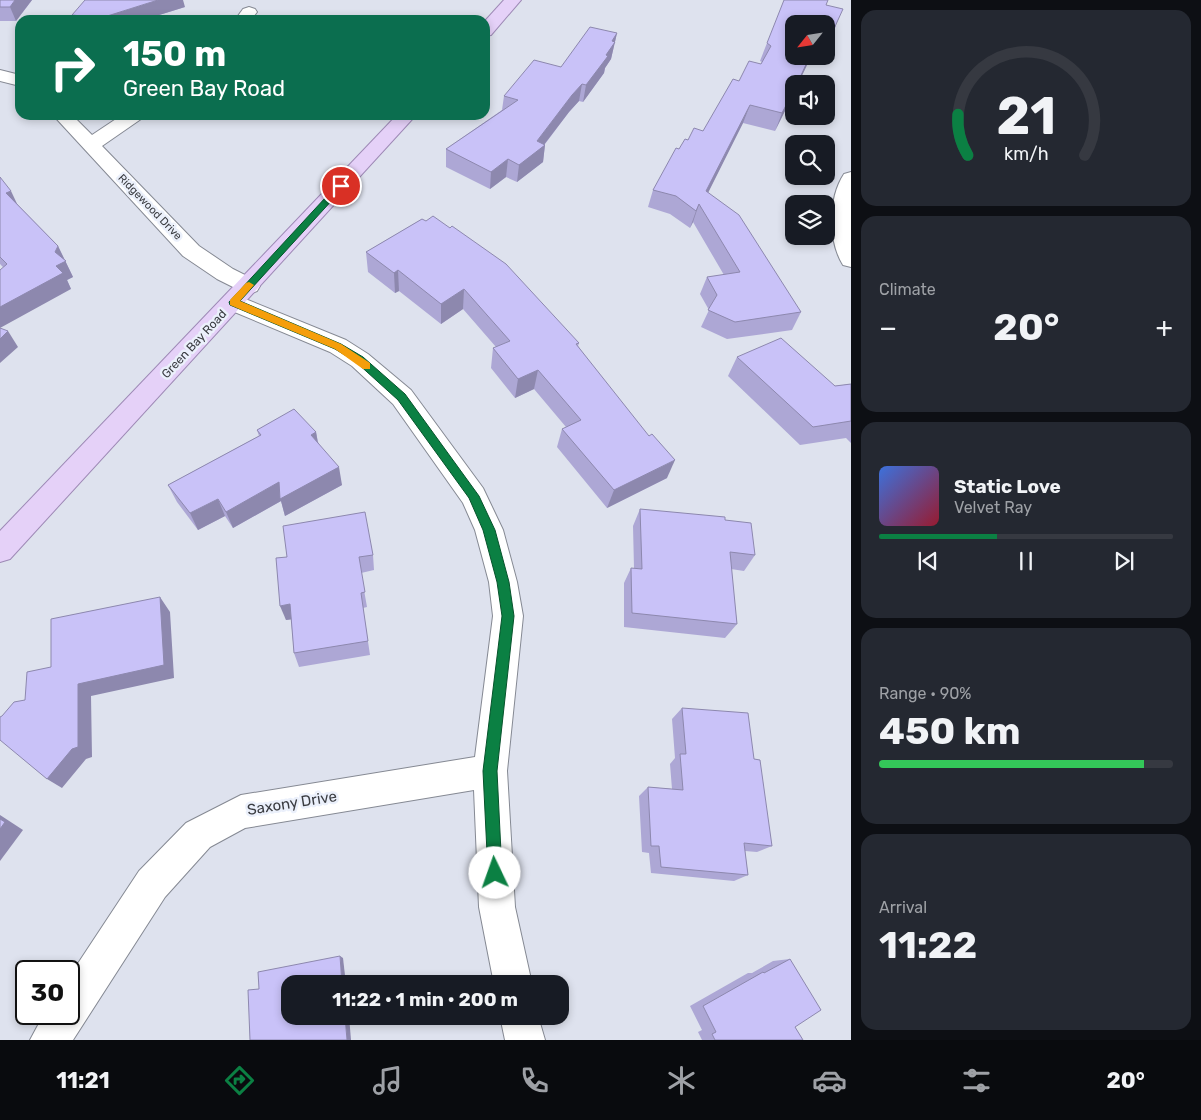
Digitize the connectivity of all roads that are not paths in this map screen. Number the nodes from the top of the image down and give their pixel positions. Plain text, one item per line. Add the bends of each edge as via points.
1 (514, 0) edge
2 (490, 26) edge
3 (0, 75) edge
4 (15, 80) edge
5 (67, 120) edge
6 (127, 120) edge
7 (402, 120) edge
8 (90, 145) junction
9 (851, 178) edge
10 (851, 260) edge
11 (241, 294) junction
12 (0, 550) edge
13 (490, 771) junction
14 (511, 975) edge
15 (80, 995) edge
16 (60, 1025) edge
17 (521, 1025) edge
18 (50, 1040) edge
19 (525, 1040) edge

1 - 2 main road
3 - 4 street
5 - 8 street, Ridgewood Drive
6 - 8 street
7 - 11 main road, Green Bay Road
8 - 11 street, Ridgewood Drive via 191,251 225,274
9 - 10 street via 842,224
11 - 12 main road, Green Bay Road
11 - 13 street, Ridgewood Drive via 360,360 402,397 474,496 489,530 508,616
13 - 14 street, Ridgewood Drive via 497,907
13 - 15 street, Saxony Drive via 241,812 215,826 198,836 152,884
16 - 18 street, Saxony Drive
17 - 19 street

